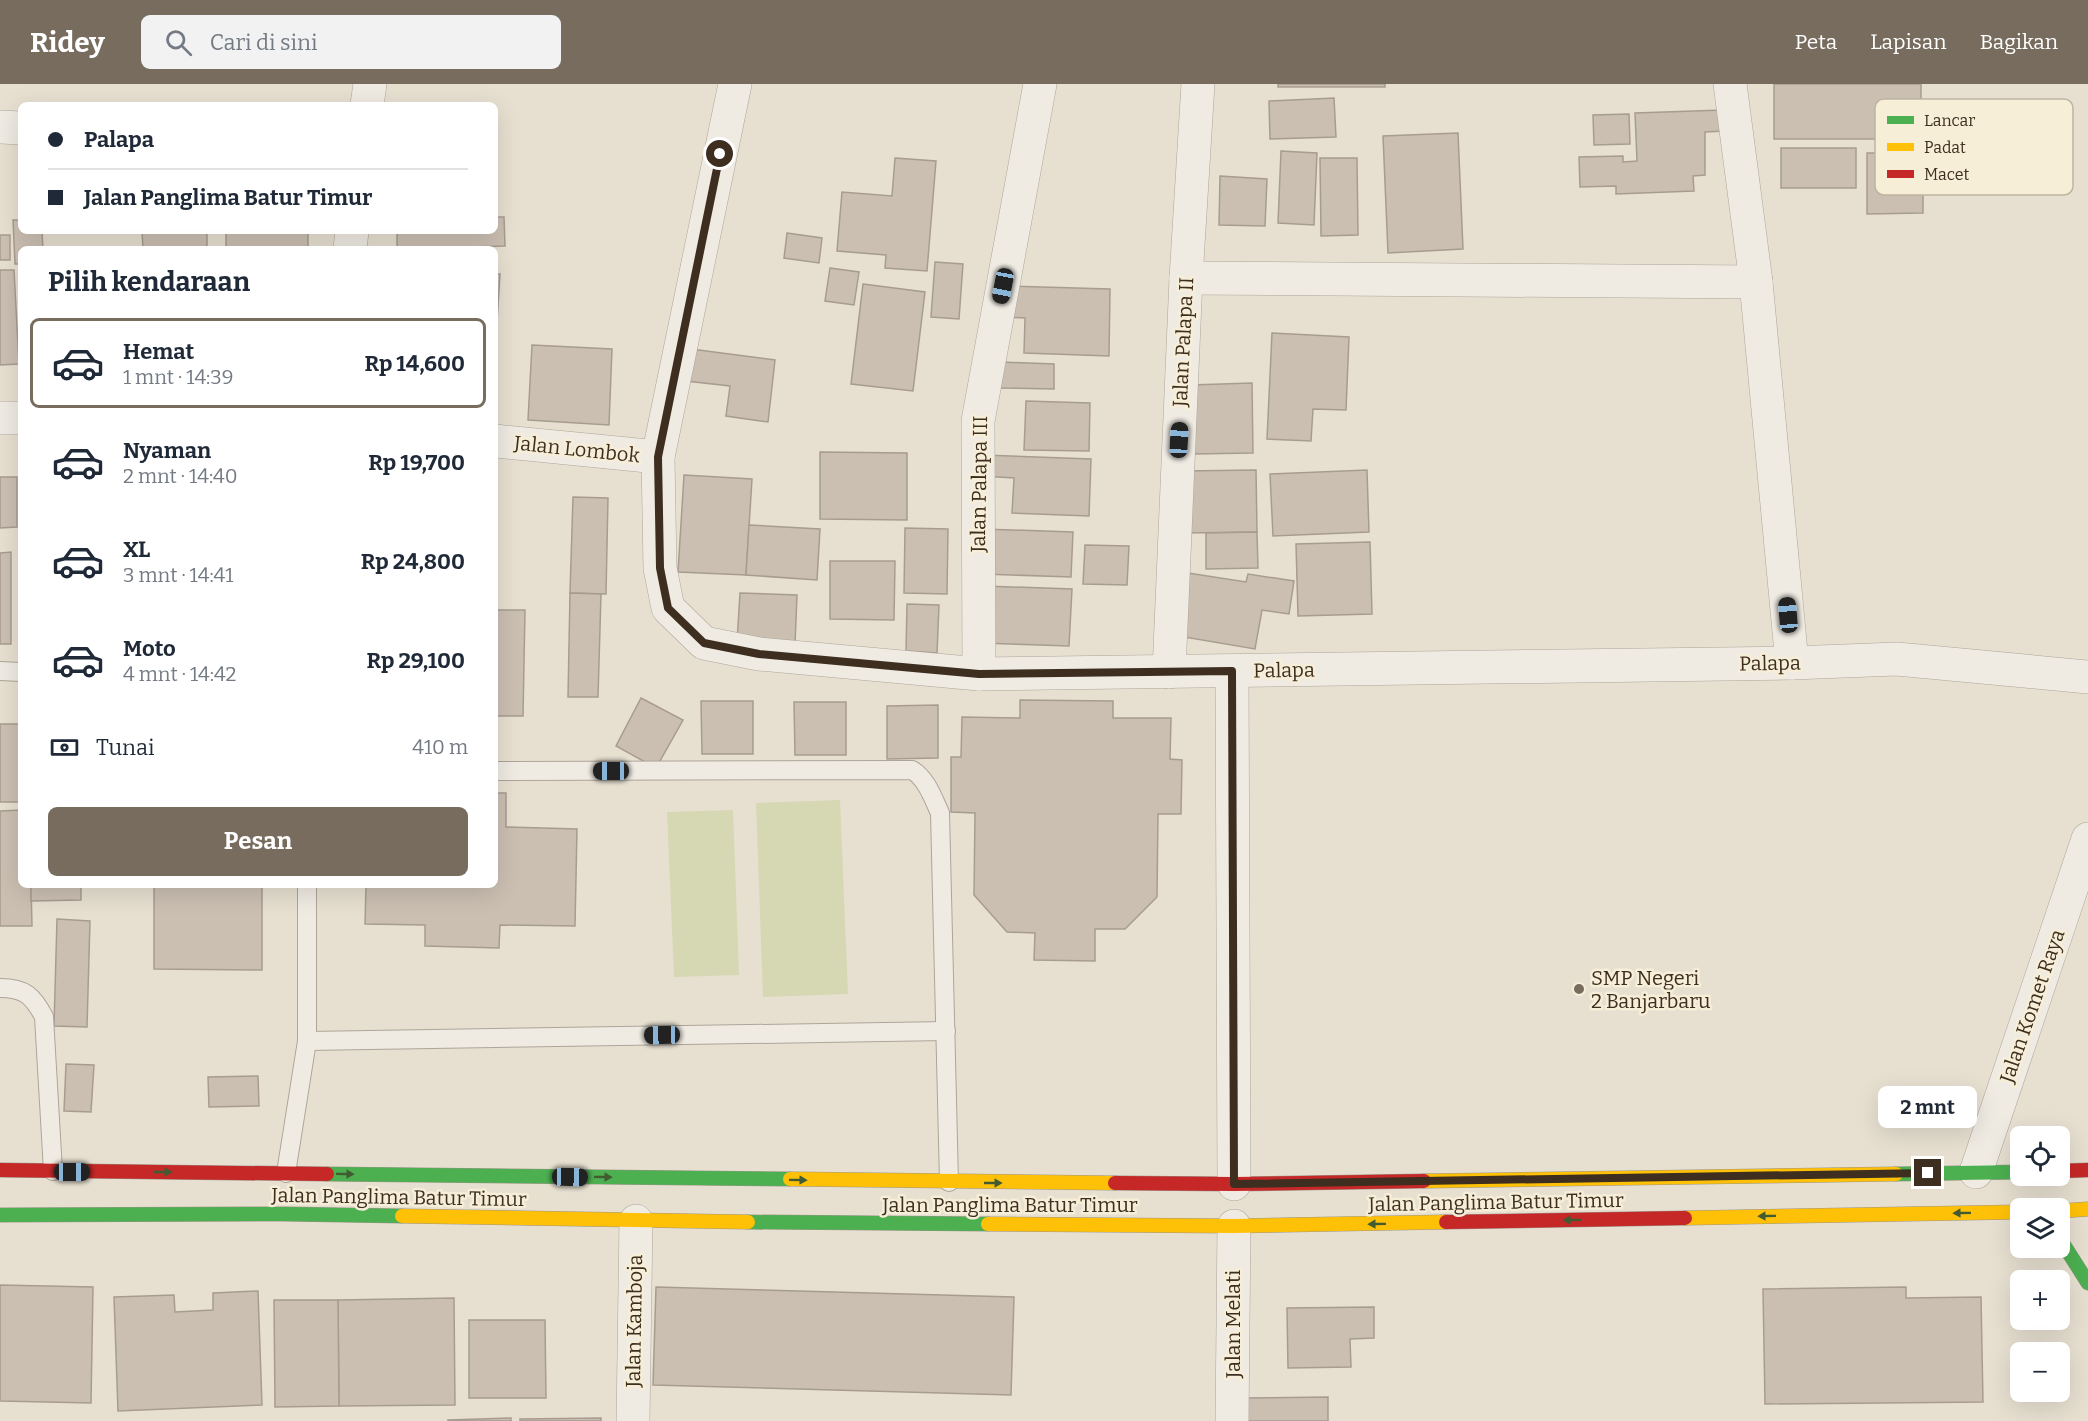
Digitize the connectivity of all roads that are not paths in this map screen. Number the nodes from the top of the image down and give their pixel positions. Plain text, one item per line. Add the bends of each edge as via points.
1 (370, 84) edge
2 (735, 84) edge
3 (1040, 84) edge
4 (1198, 84) edge
5 (1730, 84) edge
6 (367, 102) edge
7 (0, 127) edge
8 (18, 128) edge
9 (1186, 278) junction
10 (1756, 282) junction
11 (0, 418) edge
12 (18, 418) edge
13 (498, 441) edge
14 (658, 457) junction
15 (1792, 663) junction
16 (0, 671) edge
17 (1232, 671) junction
18 (18, 672) edge
19 (1169, 672) junction
20 (979, 674) junction
21 (2088, 677) edge
22 (498, 771) edge
23 (2088, 839) edge
24 (307, 888) edge
25 (0, 988) edge
26 (946, 1031) junction
27 (307, 1041) junction
28 (0, 1170) edge
29 (2088, 1170) edge
30 (53, 1171) junction
31 (2070, 1171) edge
32 (129, 1172) junction
33 (1976, 1172) junction
34 (2010, 1172) edge
35 (281, 1179) junction
36 (927, 1182) junction
37 (949, 1182) junction
38 (141, 1183) dead end
39 (1234, 1184) junction
40 (916, 1193) dead end
41 (2088, 1209) edge
42 (2070, 1210) edge
43 (2010, 1212) edge
44 (0, 1215) edge
45 (636, 1221) junction
46 (1234, 1226) junction
47 (2070, 1255) edge
48 (2088, 1283) edge
49 (633, 1421) edge
50 (1232, 1421) edge

1 - 6 street
2 - 14 street, Palapa
3 - 20 street, Jalan Palapa III via 978,420
4 - 9 street, Jalan Palapa II
5 - 10 street
7 - 8 street
9 - 10 street
9 - 19 street, Jalan Palapa II
10 - 15 street
11 - 12 street
13 - 14 street, Jalan Lombok
14 - 20 street, Palapa via 660,568 668,608 704,643 759,654
15 - 17 street, Palapa
15 - 21 street, Palapa via 1897,659
16 - 18 lane
17 - 19 street, Palapa
17 - 39 street
19 - 20 street, Palapa
22 - 26 lane via 912,770 928,788 940,813
23 - 33 street, Jalan Komet Raya
24 - 27 lane
25 - 30 lane via 24,991 37,1002 44,1017
26 - 27 lane
26 - 37 lane
27 - 35 lane
28 - 30 main road, Jalan Panglima Batur Timur
29 - 31 main road
30 - 32 main road, Jalan Panglima Batur Timur
32 -> 35 main road, Jalan Panglima Batur Timur
32 - 38 main road
33 - 34 main road, Jalan Panglima Batur Timur
33 - 39 main road, Jalan Panglima Batur Timur
35 -> 36 main road, Jalan Panglima Batur Timur via 763,1185
36 - 37 main road, Jalan Panglima Batur Timur
36 - 40 main road
37 -> 39 main road, Jalan Panglima Batur Timur
41 - 42 main road
43 -> 46 main road, Jalan Panglima Batur Timur
44 - 45 main road, Jalan Panglima Batur Timur via 136,1209 281,1209
45 - 46 main road, Jalan Panglima Batur Timur via 763,1217
45 - 49 street, Jalan Kamboja
46 - 50 street, Jalan Melati
47 - 48 main road

